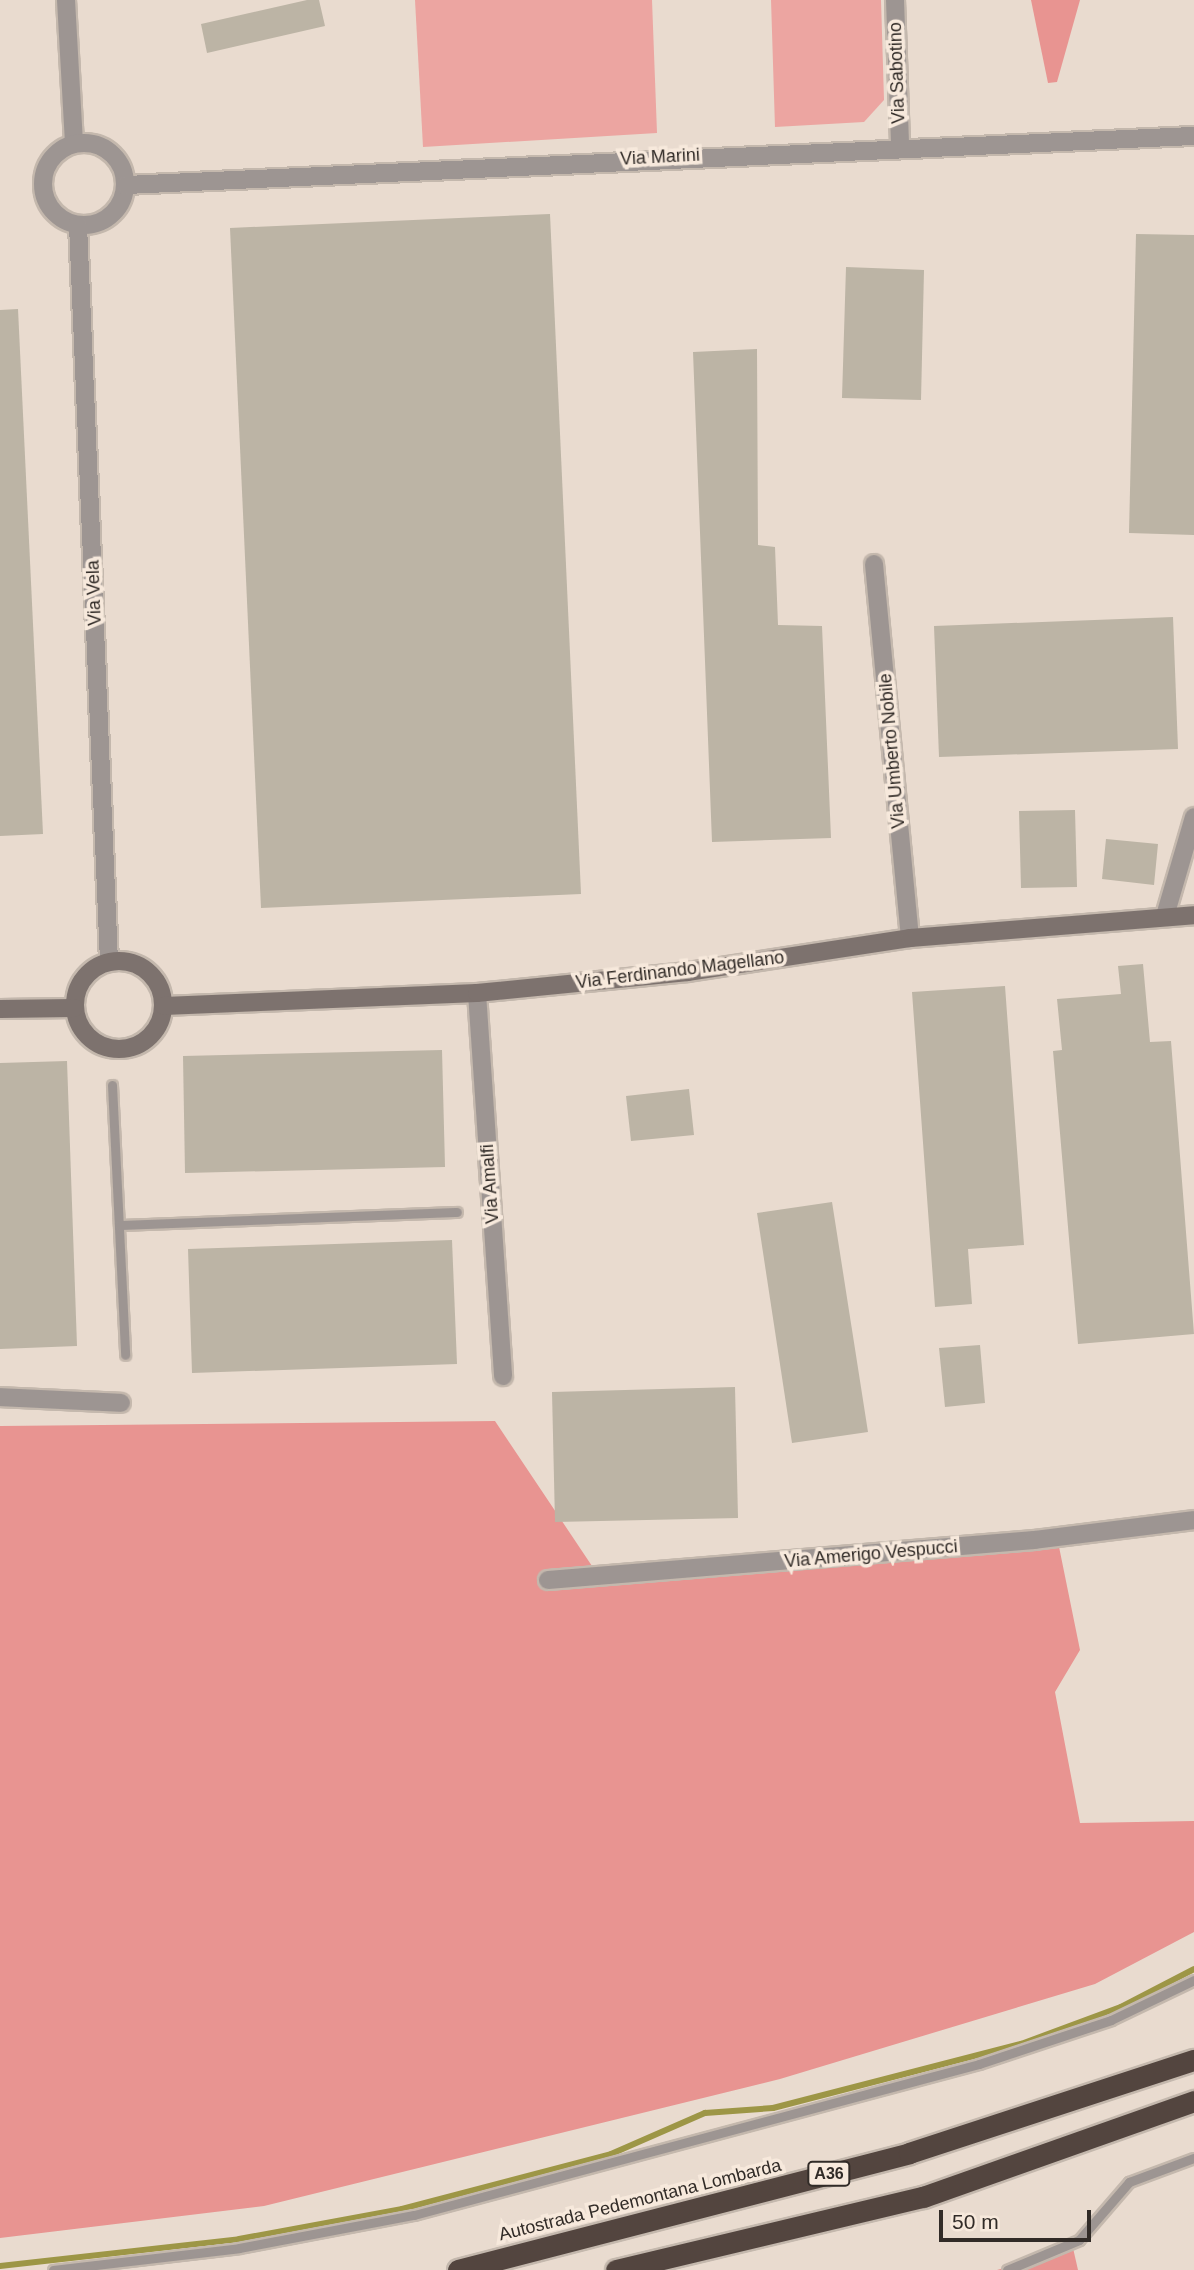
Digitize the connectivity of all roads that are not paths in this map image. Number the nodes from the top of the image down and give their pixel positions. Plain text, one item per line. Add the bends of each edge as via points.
1 (66, 0) edge
2 (895, 0) edge
3 (1194, 136) edge
4 (74, 144) junction
5 (900, 146) junction
6 (126, 185) junction
7 (78, 225) junction
8 (874, 564) dead end
9 (1194, 817) edge
10 (1194, 915) edge
11 (1165, 916) junction
12 (910, 938) junction
13 (109, 962) junction
14 (477, 993) junction
15 (164, 1006) junction
16 (74, 1008) junction
17 (0, 1009) edge
18 (112, 1085) dead end
19 (457, 1212) dead end
20 (119, 1225) junction
21 (125, 1355) dead end
22 (503, 1376) dead end
23 (0, 1397) edge
24 (121, 1403) dead end
25 (1194, 1520) edge
26 (548, 1580) dead end
27 (1194, 1980) edge
28 (1194, 2060) edge
29 (1194, 2101) edge
30 (1194, 2158) edge
31 (53, 2270) edge
32 (458, 2270) edge
33 (616, 2270) edge
34 (1007, 2270) edge

1 - 4 street
2 - 5 street, Via Sabotino
3 - 5 street, Via Marini
4 - 6 street via 110,152
4 - 7 street via 51,159 43,186 53,212
5 - 6 street, Via Marini
6 - 7 street via 116,211
7 - 13 street, Via Vela
8 - 12 street, Via Umberto Nobile
9 - 11 street
10 - 11 street, Via Ferdinando Magellano
11 - 12 street, Via Ferdinando Magellano
12 - 14 street, Via Ferdinando Magellano via 688,972
13 - 15 street via 147,971
13 - 16 street via 87,974
14 - 15 street, Via Ferdinando Magellano
14 - 22 street, Via Amalfi
15 - 16 street via 153,1034 127,1049 111,1050 86,1036
16 - 17 street
18 - 20 lane
19 - 20 lane
20 - 21 lane
23 - 24 street
25 - 26 street, Via Amerigo Vespucci via 1034,1540
27 - 31 lane via 1111,2020 979,2064 414,2215 239,2248
28 - 32 highway, Autostrada Pedemontana Lombarda / A36 via 909,2153
29 - 33 highway, A36 via 923,2197
30 - 34 lane via 1129,2182 1079,2240

